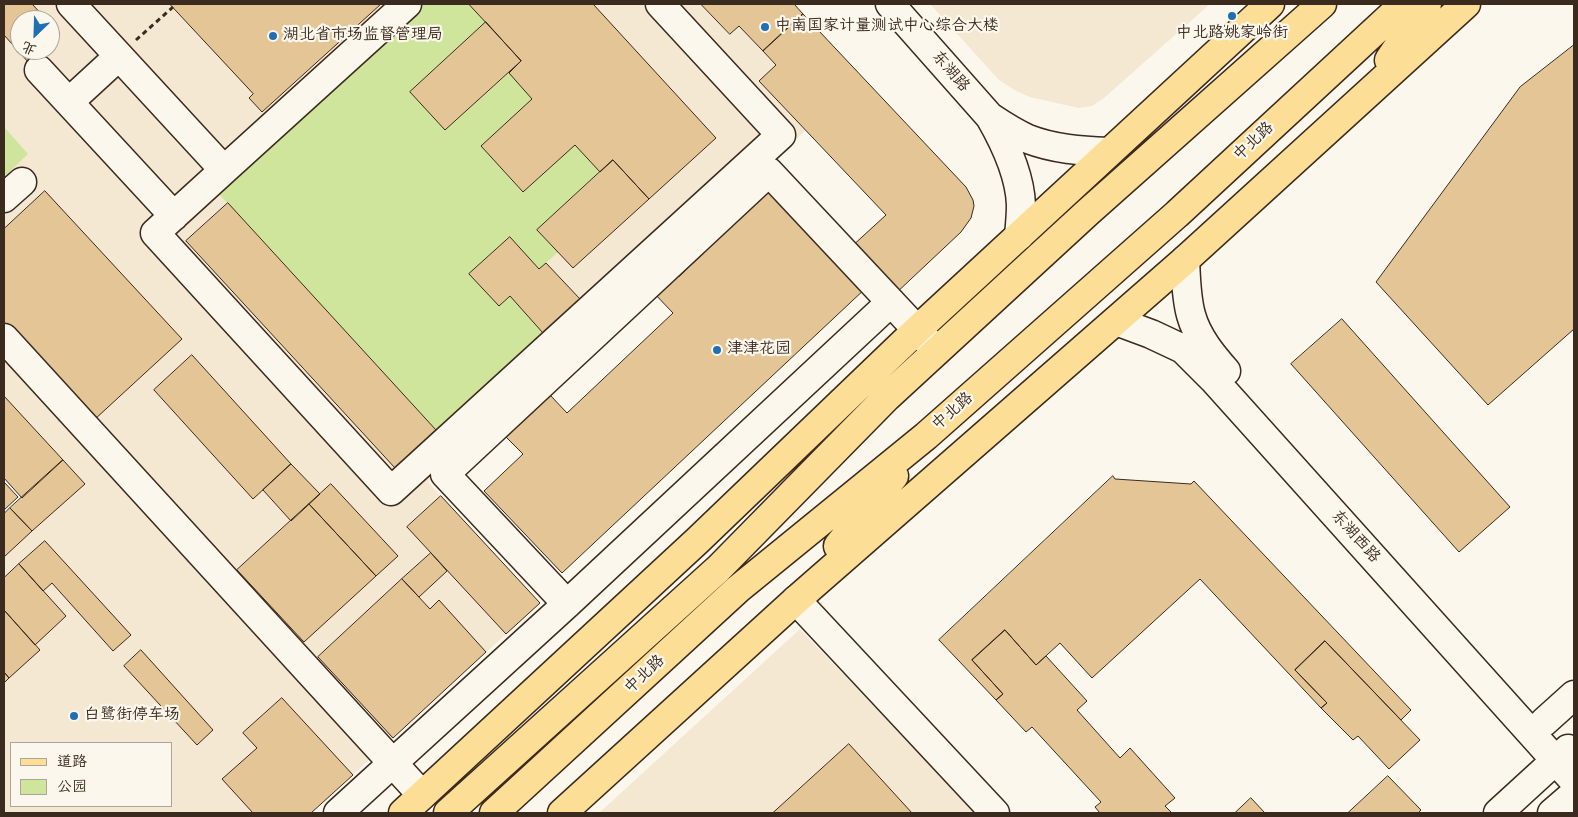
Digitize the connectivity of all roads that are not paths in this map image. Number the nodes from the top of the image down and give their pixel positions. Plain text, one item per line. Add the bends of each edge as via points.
1 (71, 4) edge
2 (407, 4) edge
3 (660, 4) edge
4 (890, 4) edge
5 (1270, 4) edge
6 (1322, 4) edge
7 (1404, 4) edge
8 (1427, 4) edge
9 (1466, 4) edge
10 (119, 56) junction
11 (39, 70) dead end
12 (1366, 95) junction
13 (69, 102) junction
14 (990, 117) junction
15 (1109, 152) junction
16 (224, 170) junction
17 (174, 216) junction
18 (1019, 236) junction
19 (1185, 260) junction
20 (891, 302) junction
21 (1116, 321) junction
22 (917, 330) junction
23 (4, 338) edge
24 (937, 352) junction
25 (887, 397) junction
26 (926, 436) junction
27 (697, 541) junction
28 (796, 600) junction
29 (567, 604) junction
30 (1574, 695) edge
31 (1544, 722) junction
32 (1566, 755) edge
33 (394, 763) junction
34 (1574, 781) edge
35 (1574, 794) edge
36 (422, 795) junction
37 (338, 813) edge
38 (402, 813) edge
39 (448, 813) edge
40 (494, 813) edge
41 (562, 813) edge
42 (995, 813) edge
43 (1498, 813) edge
44 (1552, 813) edge

1 - 10 street
2 - 16 street
3 - 17 street via 781,135 391,491 155,233
4 - 14 street, 东湖路
5 - 15 main road
6 - 24 main road, 中北路 via 1088,212
7 - 26 main road, 中北路 via 1177,214
8 - 12 main road
9 - 12 main road
10 - 13 street
10 - 16 street
11 - 13 street
12 - 19 main road
13 - 17 street
14 - 15 street, 东湖路 via 1027,139 1049,146
14 - 18 street, 东湖路 via 1014,167 1021,204
15 - 18 main road
16 - 17 street
18 - 22 main road
19 - 21 main road
19 - 31 street, 东湖西路 via 1191,316 1208,350
20 - 22 street
20 - 29 street
20 - 29 street via 769,172 445,474
21 - 28 main road
21 - 32 street, 东湖西路 via 1183,349
22 - 24 street
22 - 27 main road
23 - 33 street
24 - 25 main road, 中北路
25 - 27 main road
25 - 39 main road, 中北路 via 718,569
26 - 28 main road
26 - 40 main road, 中北路 via 738,589
27 - 36 main road
28 - 41 main road
28 - 42 street
29 - 33 street
30 - 31 street
31 - 32 street, 东湖西路
32 - 34 street, 东湖西路
32 - 43 street
33 - 36 street
33 - 37 street
35 - 44 street
36 - 38 main road

